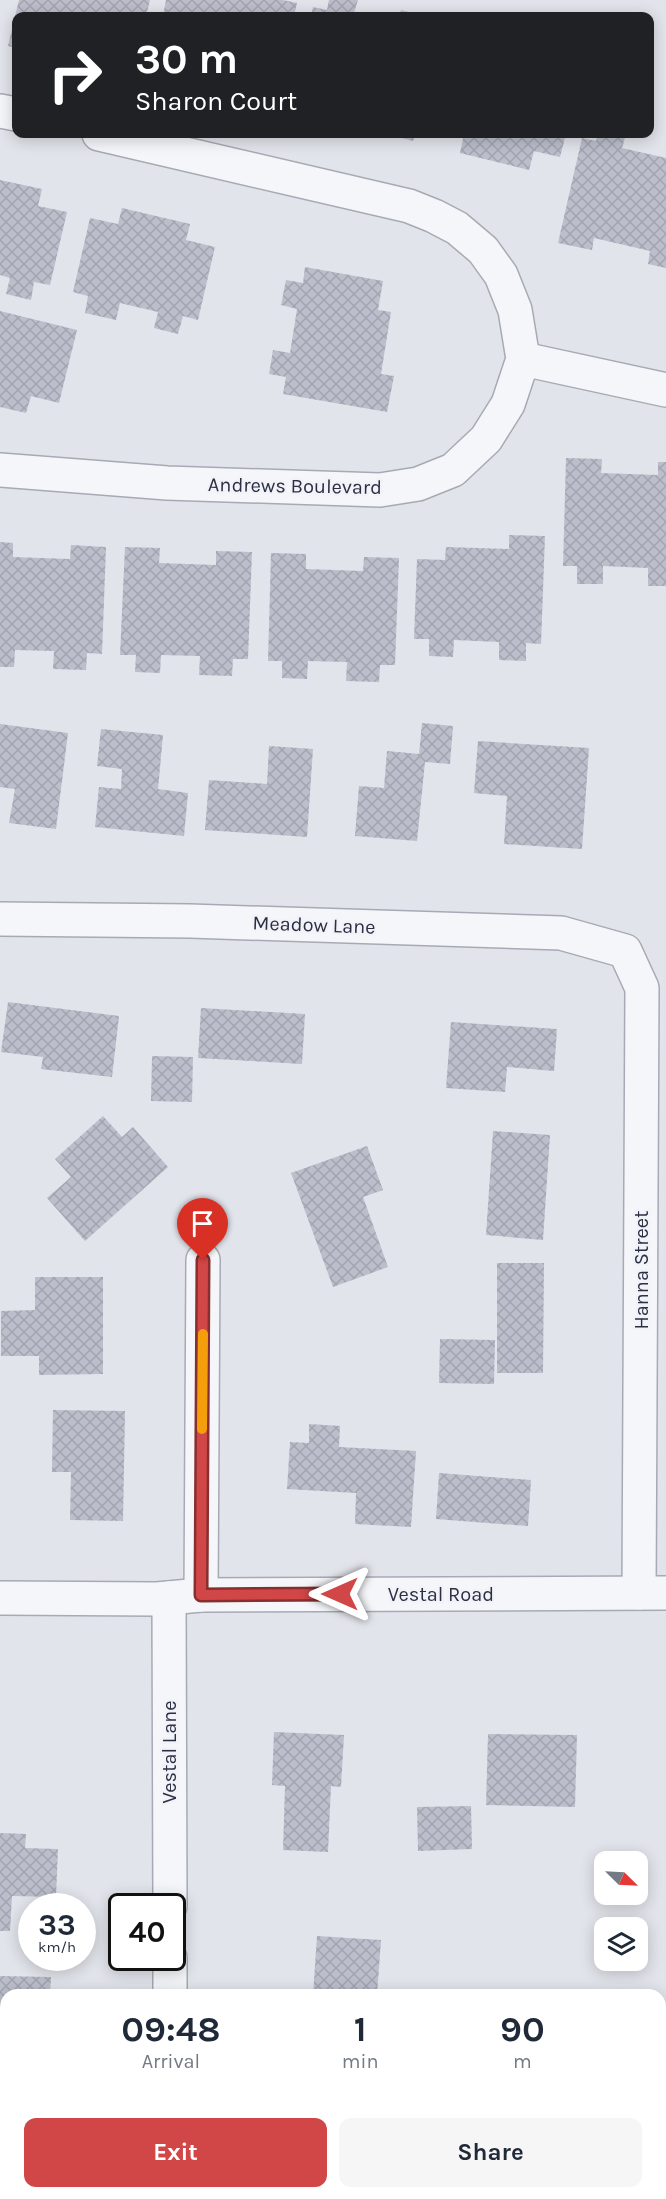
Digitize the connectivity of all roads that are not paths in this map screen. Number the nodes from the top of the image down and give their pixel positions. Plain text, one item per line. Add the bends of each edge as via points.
1 (116, 138) edge
2 (523, 359) junction
3 (666, 390) edge
4 (0, 470) edge
5 (0, 919) edge
6 (625, 951) joint
7 (203, 1260) dead end
8 (653, 1593) edge
9 (201, 1595) junction
10 (0, 1598) edge
11 (169, 1598) junction
12 (170, 1893) edge
13 (170, 1971) edge
14 (170, 1989) edge

1 - 2 street, Andrews Boulevard via 397,203 457,228 483,250 501,275 515,310
2 - 3 street
2 - 4 street, Andrews Boulevard via 508,404 486,439 453,470 418,484 380,489 178,484
5 - 6 street, Meadow Lane via 561,933
6 - 8 street, Hanna Street via 642,988
7 - 9 street
8 - 9 street, Vestal Road
9 - 11 street, Vestal Road
10 - 11 street, Vestal Road
11 - 12 street, Vestal Lane
13 - 14 street

